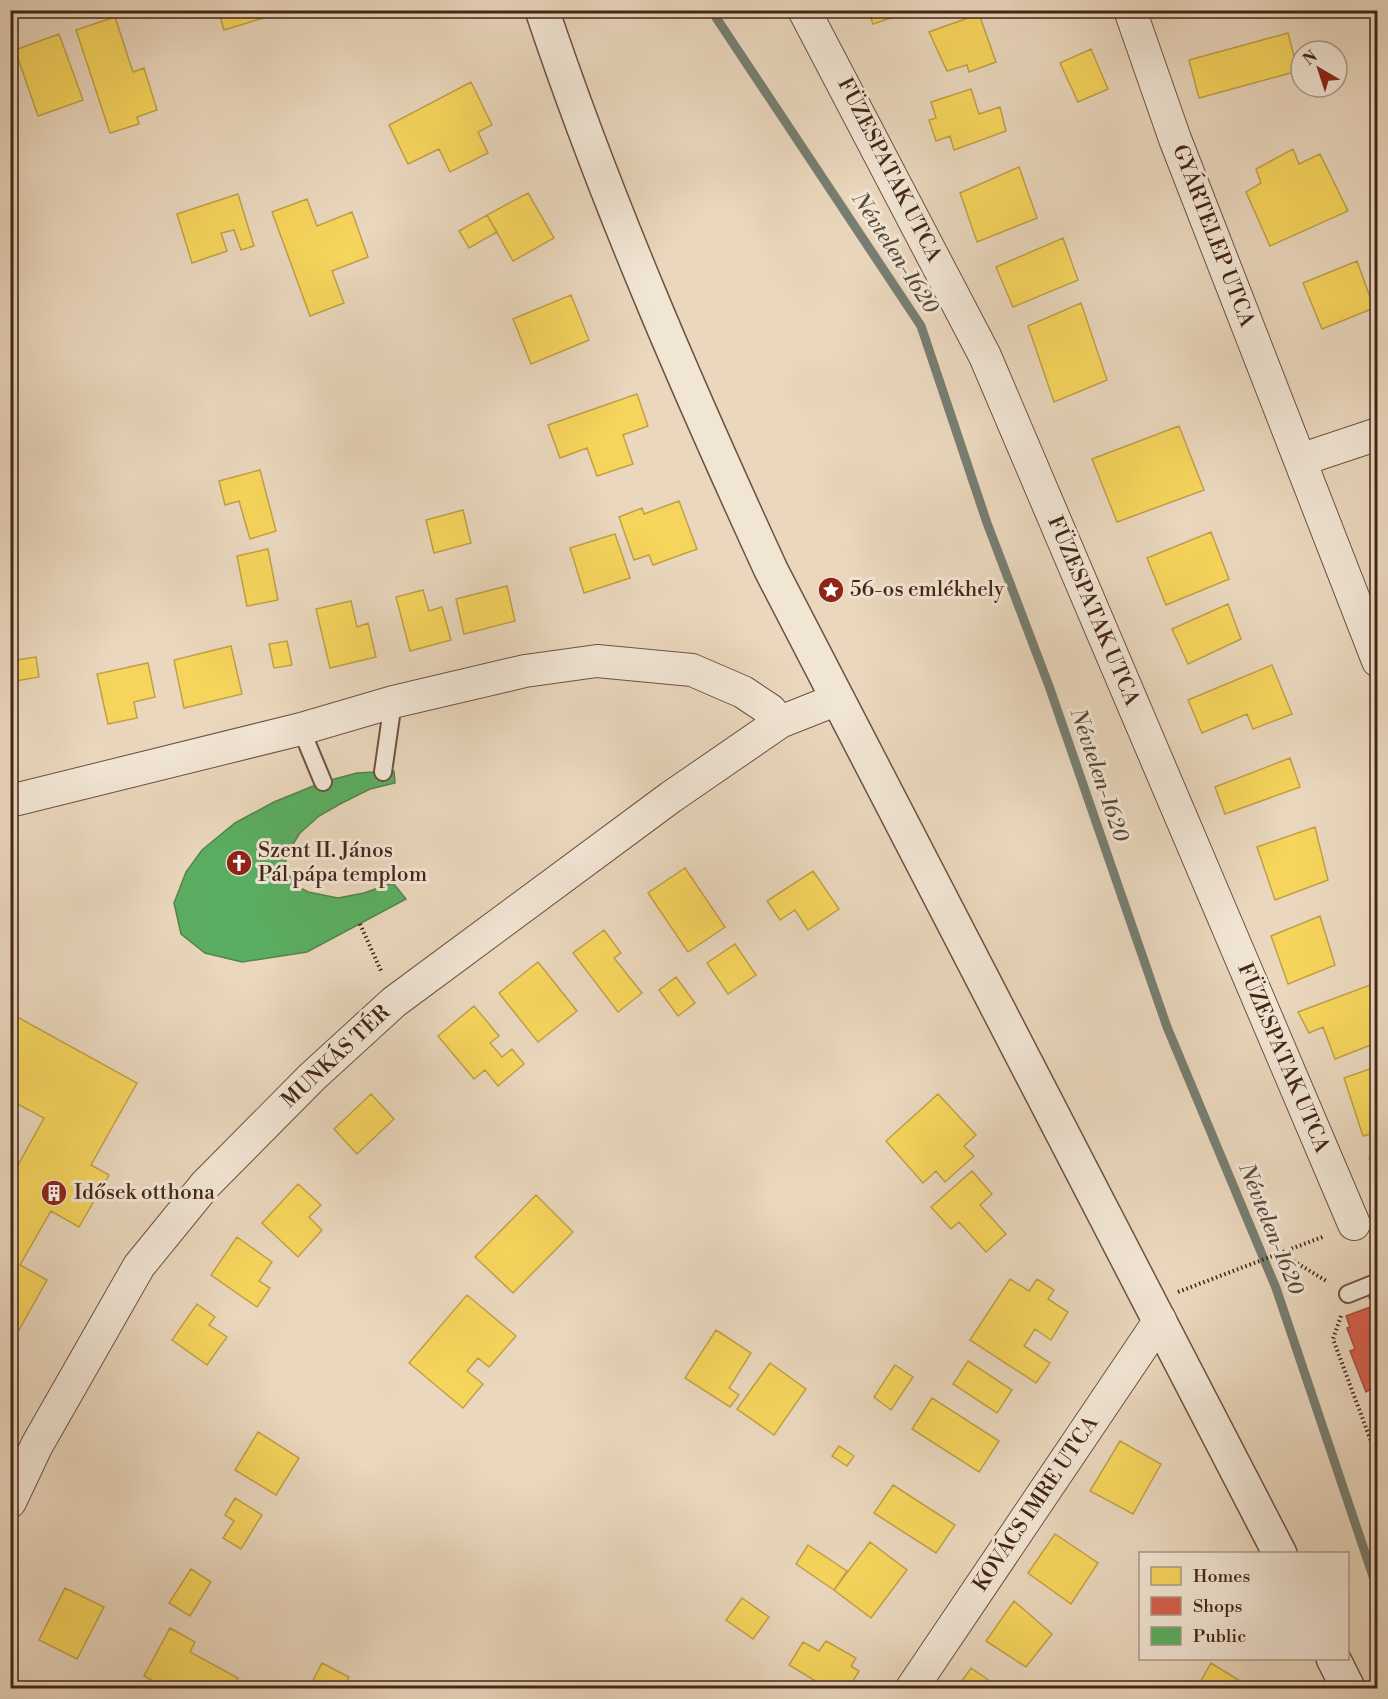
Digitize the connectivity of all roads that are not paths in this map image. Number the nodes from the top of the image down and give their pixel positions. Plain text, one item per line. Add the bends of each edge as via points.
1 (542, 10) edge
2 (804, 10) edge
3 (1130, 10) edge
4 (1377, 434) edge
5 (1300, 460) junction
6 (1377, 661) edge
7 (838, 699) junction
8 (393, 702) junction
9 (780, 722) junction
10 (301, 729) junction
11 (383, 772) dead end
12 (323, 782) dead end
13 (10, 801) edge
14 (1354, 1224) road end
15 (1377, 1282) edge
16 (1348, 1294) road end
17 (1160, 1320) junction
18 (10, 1502) edge
19 (1279, 1552) edge
20 (1334, 1660) edge
21 (912, 1689) edge
22 (1348, 1689) edge

1 - 7 street via 649,292 706,429 771,570
2 - 14 street, FÜZESPATAK UTCA via 985,356
3 - 5 street, GYÁRTELEP UTCA via 1175,139
4 - 5 street
5 - 6 street, GYÁRTELEP UTCA
7 - 9 street, MUNKÁS TÉR
7 - 17 street
8 - 9 street via 525,672 597,662 692,670 743,692 770,710
8 - 10 street
8 - 11 lane
9 - 18 street, MUNKÁS TÉR via 671,797 394,1002 312,1077 205,1185 139,1266 37,1445
10 - 12 lane
10 - 13 street
15 - 16 lane
17 - 19 street
17 - 21 street, KOVÁCS IMRE UTCA
20 - 22 street

